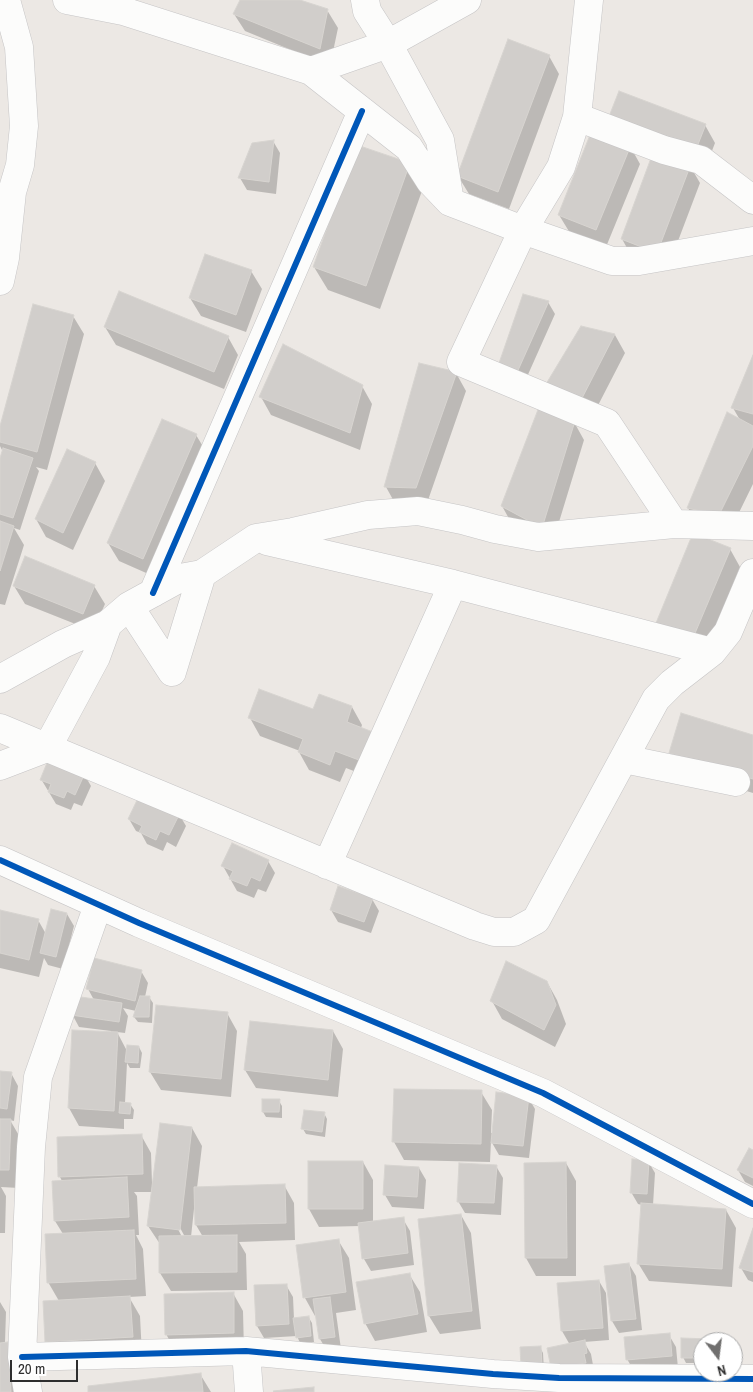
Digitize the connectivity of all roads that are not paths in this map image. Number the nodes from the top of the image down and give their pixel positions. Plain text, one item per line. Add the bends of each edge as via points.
1 (6, 0) edge
2 (67, 0) edge
3 (365, 0) edge
4 (467, 0) edge
5 (589, 0) edge
6 (119, 6) edge
7 (388, 44) junction
8 (311, 71) junction
9 (362, 111) junction
10 (577, 117) junction
11 (753, 200) edge
12 (450, 202) junction
13 (523, 230) junction
14 (753, 242) edge
15 (0, 281) edge
16 (674, 524) junction
17 (753, 526) edge
18 (256, 538) junction
19 (753, 573) edge
20 (202, 574) junction
21 (453, 584) junction
22 (153, 593) junction
23 (129, 606) junction
24 (108, 624) junction
25 (712, 652) junction
26 (0, 679) edge
27 (0, 728) edge
28 (47, 748) junction
29 (624, 759) junction
30 (0, 766) edge
31 (736, 782) dead end
32 (0, 860) edge
33 (327, 865) junction
34 (98, 905) junction
35 (753, 1204) edge
36 (246, 1351) junction
37 (22, 1358) junction
38 (753, 1379) edge
39 (28, 1392) edge
40 (248, 1392) edge

1 - 15 street via 19,46 24,126
2 - 6 street
3 - 7 street via 367,11
4 - 7 street
5 - 10 street
6 - 8 street
7 - 8 street
7 - 12 street via 440,140
8 - 9 street
9 - 12 street via 409,148 430,181
9 - 22 street
10 - 11 street via 664,150 702,160
10 - 13 street via 561,167
12 - 13 street
13 - 14 street via 612,261 639,260
13 - 16 street via 461,362 607,423
16 - 17 street
16 - 18 street via 538,537 418,512 368,514
18 - 20 street
18 - 21 street
19 - 25 street via 728,632
20 - 22 street via 180,578
20 - 23 street via 172,672
21 - 25 street
21 - 33 street
22 - 23 street
23 - 24 street
24 - 26 street via 63,644
24 - 28 street via 96,657
25 - 29 street via 656,699
27 - 28 street
28 - 30 street
28 - 33 street
29 - 31 street
29 - 33 street via 536,920 514,932 494,932 475,926
32 - 34 street
34 - 35 street via 543,1093
34 - 37 street via 38,1077 31,1147
36 - 37 street
36 - 38 street via 559,1378
36 - 40 street
37 - 39 street

